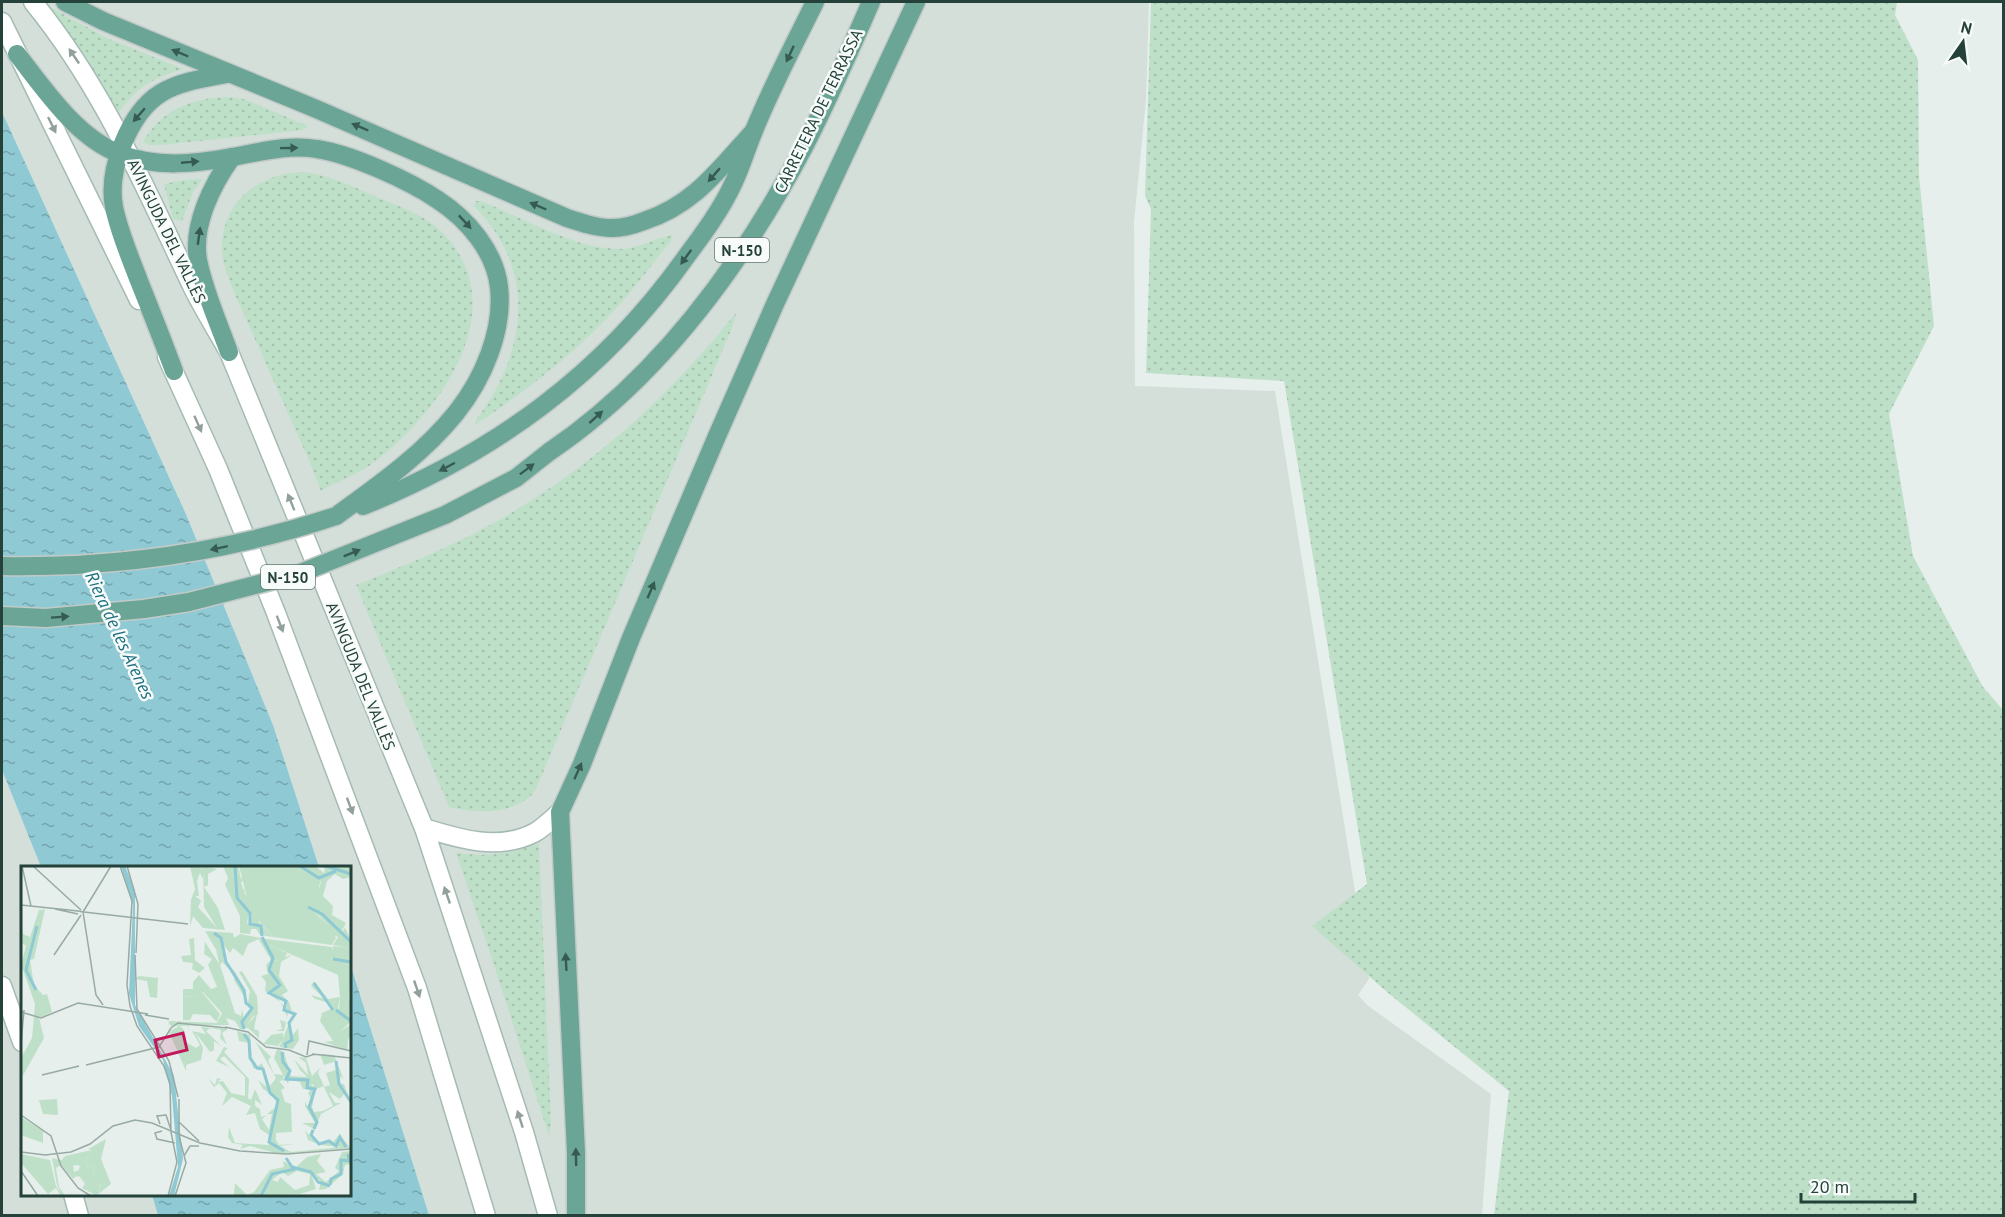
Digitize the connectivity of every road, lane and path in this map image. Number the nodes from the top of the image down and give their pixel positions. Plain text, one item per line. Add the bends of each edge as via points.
1 (33, 2) edge
2 (65, 2) edge
3 (815, 2) edge
4 (871, 2) edge
5 (916, 2) edge
6 (2, 22) edge
7 (17, 54) junction
8 (227, 74) junction
9 (753, 132) junction
10 (125, 152) junction
11 (232, 157) junction
12 (229, 352) junction
13 (174, 371) junction
14 (336, 516) junction
15 (2, 566) edge
16 (2, 616) edge
17 (560, 812) junction
18 (424, 828) junction
19 (2, 986) edge
20 (21, 1038) edge
21 (74, 1196) edge
22 (79, 1215) edge
23 (486, 1215) edge
24 (548, 1215) edge
25 (576, 1215) edge

10 -> 1 main road, AVINGUDA DEL VALLÈS via 102,100
8 -> 2 main road
3 -> 9 main road, N-150
16 -> 4 main road, CARRETERA DE TERRASSA / N-150, bridge via 46,618 144,609 189,602 298,574 445,515 516,478 581,431 628,389 660,357 731,268 805,146
17 -> 5 main road via 775,304
6 - 7 main road
7 - 10 main road via 71,120 107,148
7 -> 13 main road
9 -> 8 main road via 707,183 668,213 629,226 596,227
8 -> 10 main road via 187,82 161,93 132,122
9 -> 14 main road, N-150 via 733,185 705,230 607,352 515,426 466,457 427,478
10 -> 11 main road via 147,162 167,164
10 - 12 main road, AVINGUDA DEL VALLÈS
10 - 13 main road via 113,183 114,206
12 -> 11 main road via 203,279 197,243 208,199
11 -> 14 main road via 290,147 317,149 346,156 424,190 468,225 492,263 499,285 493,344 484,368 456,413 405,464
18 -> 12 main road, AVINGUDA DEL VALLÈS
13 -> 23 main road via 276,613 413,977
14 -> 15 main road, N-150, bridge via 286,533 188,554 71,565
17 - 18 main road via 535,832 487,843
25 -> 17 main road
24 -> 18 main road, AVINGUDA DEL VALLÈS
19 - 20 main road
21 - 22 main road

